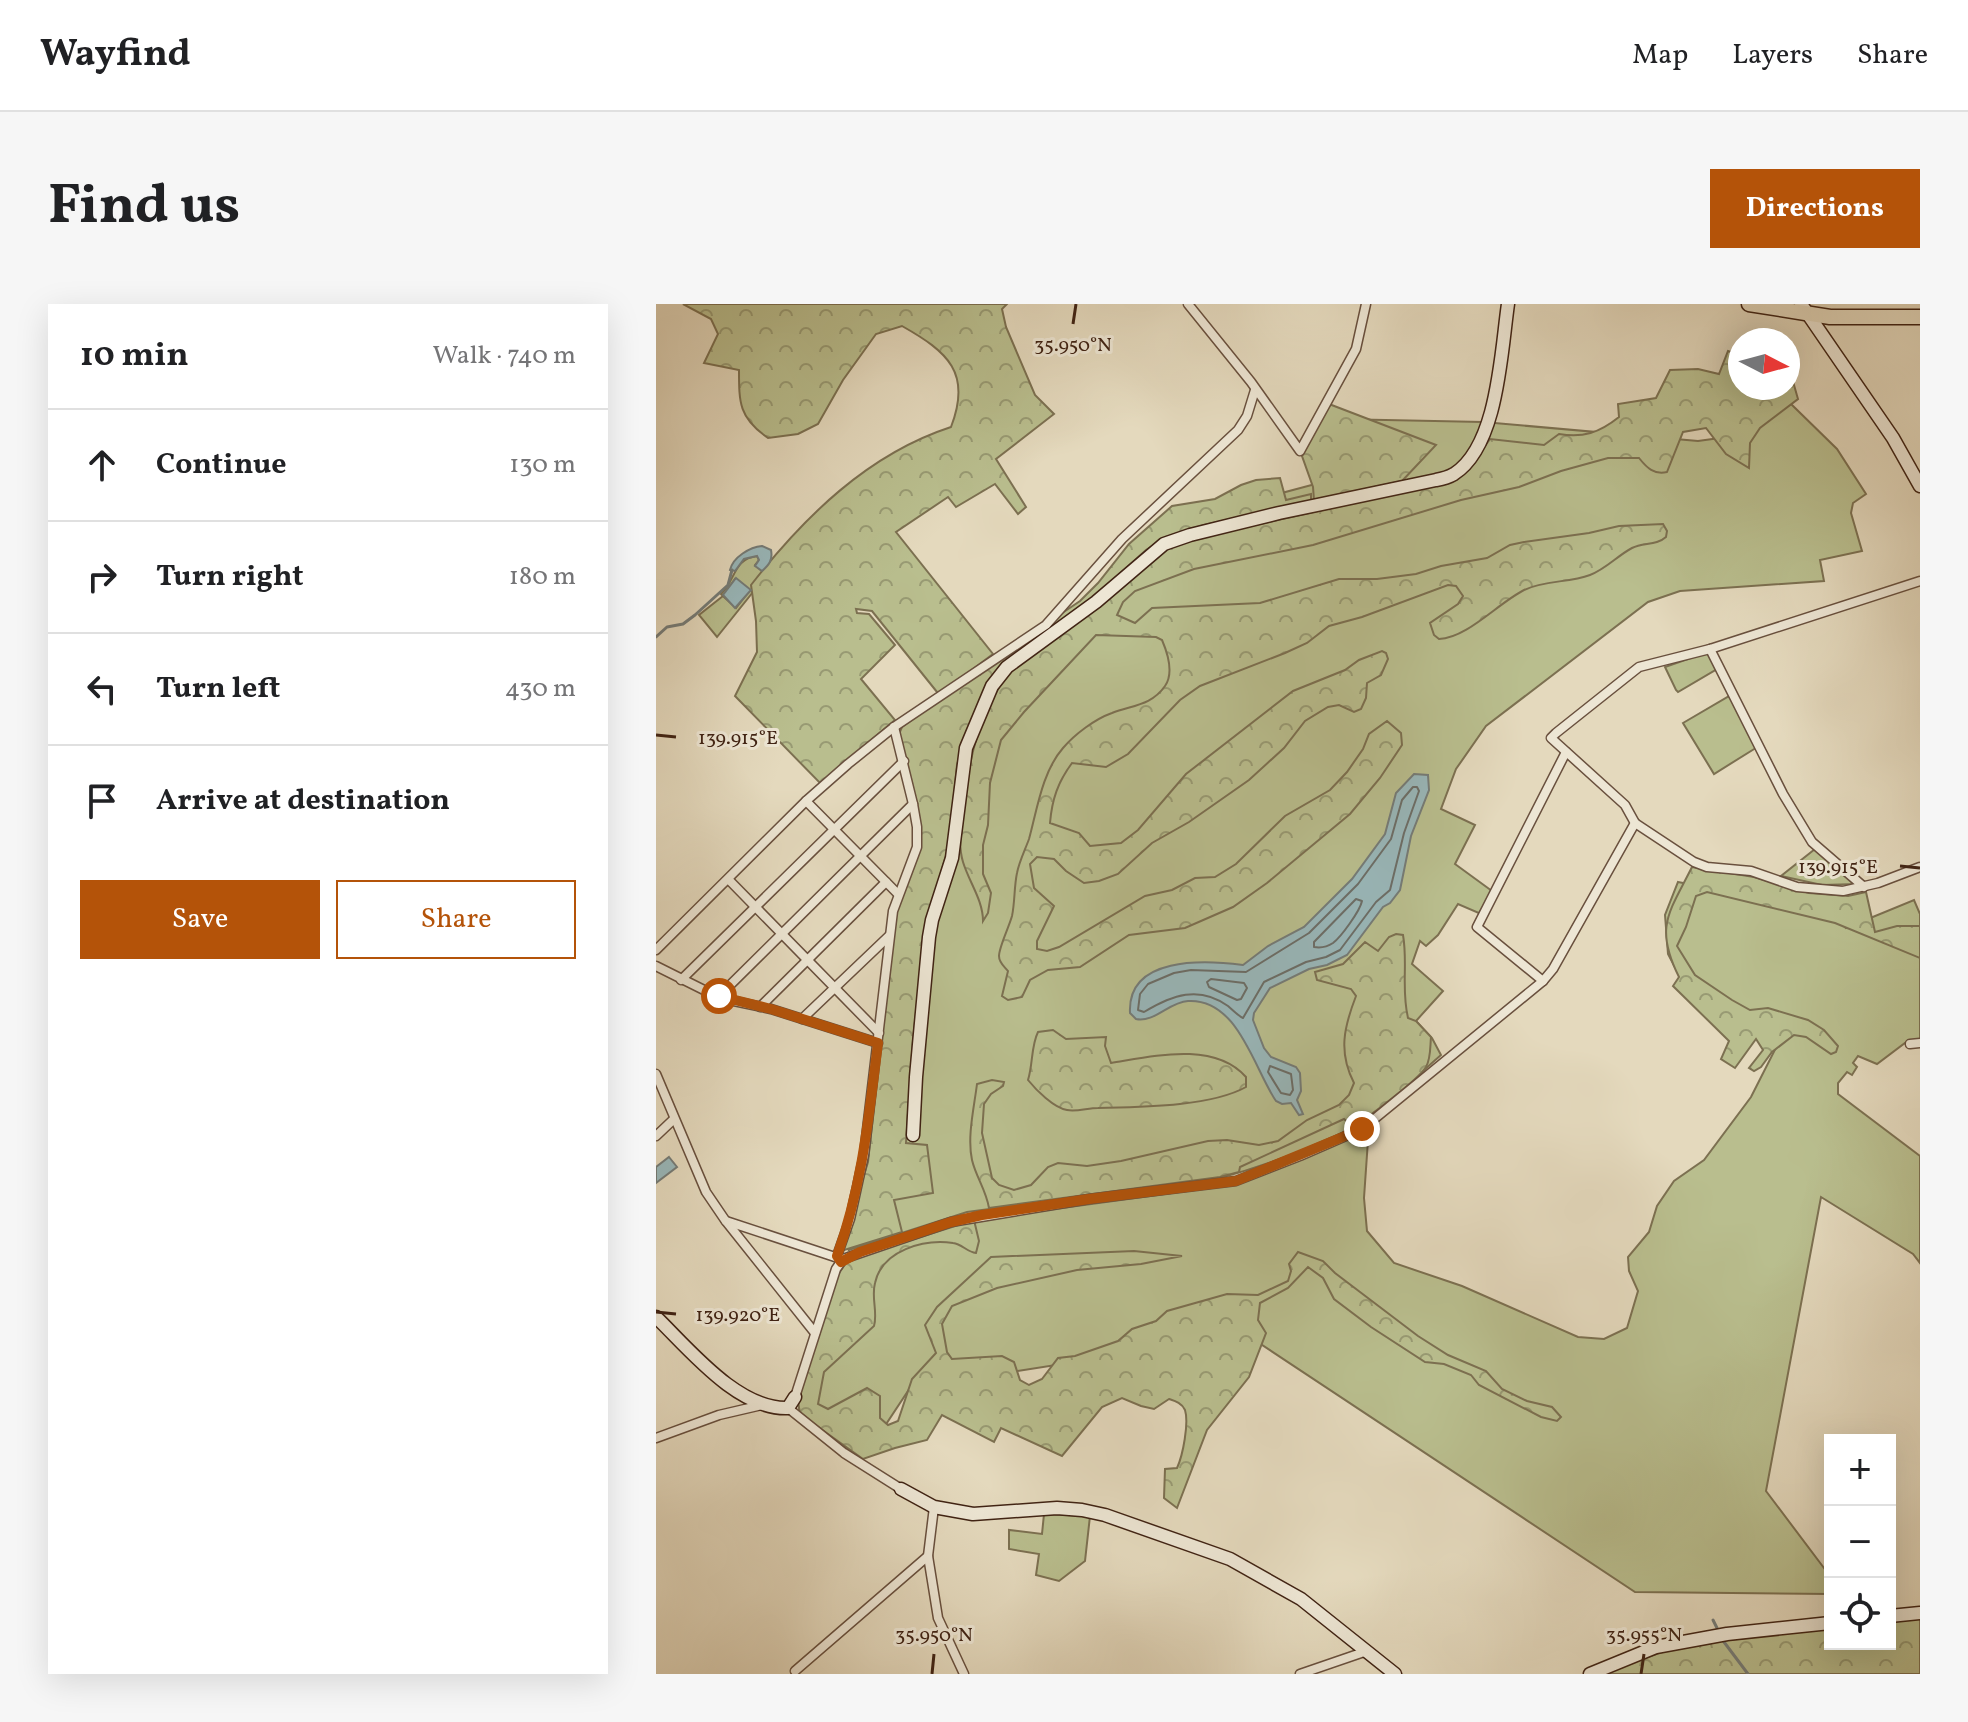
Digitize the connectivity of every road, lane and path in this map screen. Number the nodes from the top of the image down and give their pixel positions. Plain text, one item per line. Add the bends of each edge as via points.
1 (1188, 304) edge
2 (1366, 304) edge
3 (1508, 304) edge
4 (1749, 304) edge
5 (1805, 309) edge
6 (1920, 317) edge
7 (1255, 390) junction
8 (1920, 486) edge
9 (1920, 581) edge
10 (1710, 649) junction
11 (894, 727) junction
12 (1566, 752) junction
13 (904, 761) junction
14 (806, 801) junction
15 (913, 804) junction
16 (1635, 823) junction
17 (835, 828) junction
18 (860, 855) junction
19 (1920, 867) edge
20 (729, 880) junction
21 (886, 882) junction
22 (1864, 887) junction
23 (898, 894) junction
24 (754, 906) junction
25 (780, 933) junction
26 (889, 935) junction
27 (656, 950) edge
28 (807, 961) junction
29 (656, 966) edge
30 (681, 980) junction
31 (1543, 981) junction
32 (833, 988) junction
33 (719, 996) junction
34 (760, 1007) junction
35 (802, 1019) junction
36 (879, 1038) junction
37 (1920, 1043) edge
38 (1910, 1044) dead end
39 (656, 1074) edge
40 (674, 1119) junction
41 (913, 1135) dead end
42 (656, 1136) edge
43 (725, 1220) junction
44 (839, 1259) junction
45 (656, 1317) edge
46 (815, 1333) junction
47 (791, 1403) junction
48 (763, 1405) junction
49 (656, 1438) edge
50 (901, 1489) joint
51 (934, 1507) junction
52 (928, 1556) junction
53 (1920, 1613) edge
54 (1896, 1615) edge
55 (1824, 1624) edge
56 (1367, 1651) junction
57 (795, 1671) dead end
58 (964, 1674) edge
59 (1300, 1674) edge
60 (1395, 1674) edge
61 (1590, 1674) edge

1 - 7 street
2 - 7 street via 1356,349 1300,451
3 - 41 street via 1489,424 1475,451 1454,474 1164,544 1007,667 992,686 966,748 952,858 932,920
4 - 5 main road
5 - 6 main road via 1877,319
5 - 8 street
7 - 11 street via 1238,430 1122,539 1046,625
9 - 10 street
10 - 12 street via 1639,667 1551,738
10 - 22 street via 1812,842
11 - 13 street
11 - 14 street
12 - 16 street via 1625,805
12 - 31 street via 1477,927
13 - 15 street
13 - 17 street
14 - 17 street
14 - 20 street
15 - 18 street
15 - 23 street via 917,847
16 - 22 street via 1707,867 1751,871 1797,887
16 - 31 street
17 - 18 street
17 - 24 street
18 - 21 street
18 - 25 street
19 - 22 street
20 - 24 street
20 - 27 street
21 - 23 street
21 - 28 street
23 - 26 street
24 - 25 street
24 - 30 street
25 - 28 street
25 - 33 street
26 - 32 street
26 - 36 street
28 - 32 street
28 - 34 street
29 - 30 street
30 - 33 street
31 - 44 street via 1362,1129 1300,1156 1236,1181 951,1222
32 - 35 street
32 - 36 street
33 - 34 street
34 - 35 street
35 - 36 street
36 - 44 street via 864,1155
37 - 38 street
39 - 40 street
40 - 42 street
40 - 43 street via 706,1192
43 - 44 street
43 - 46 street
44 - 46 street
45 - 48 street via 714,1374
46 - 47 street
47 - 48 street via 775,1409
47 - 50 street via 844,1453
48 - 49 street
50 - 51 street
51 - 52 street
51 - 56 street via 973,1514 1057,1508 1130,1523 1230,1559 1301,1599
52 - 57 street
52 - 58 street via 938,1618
53 - 54 street
55 - 61 street via 1656,1647
56 - 59 street
56 - 60 street

